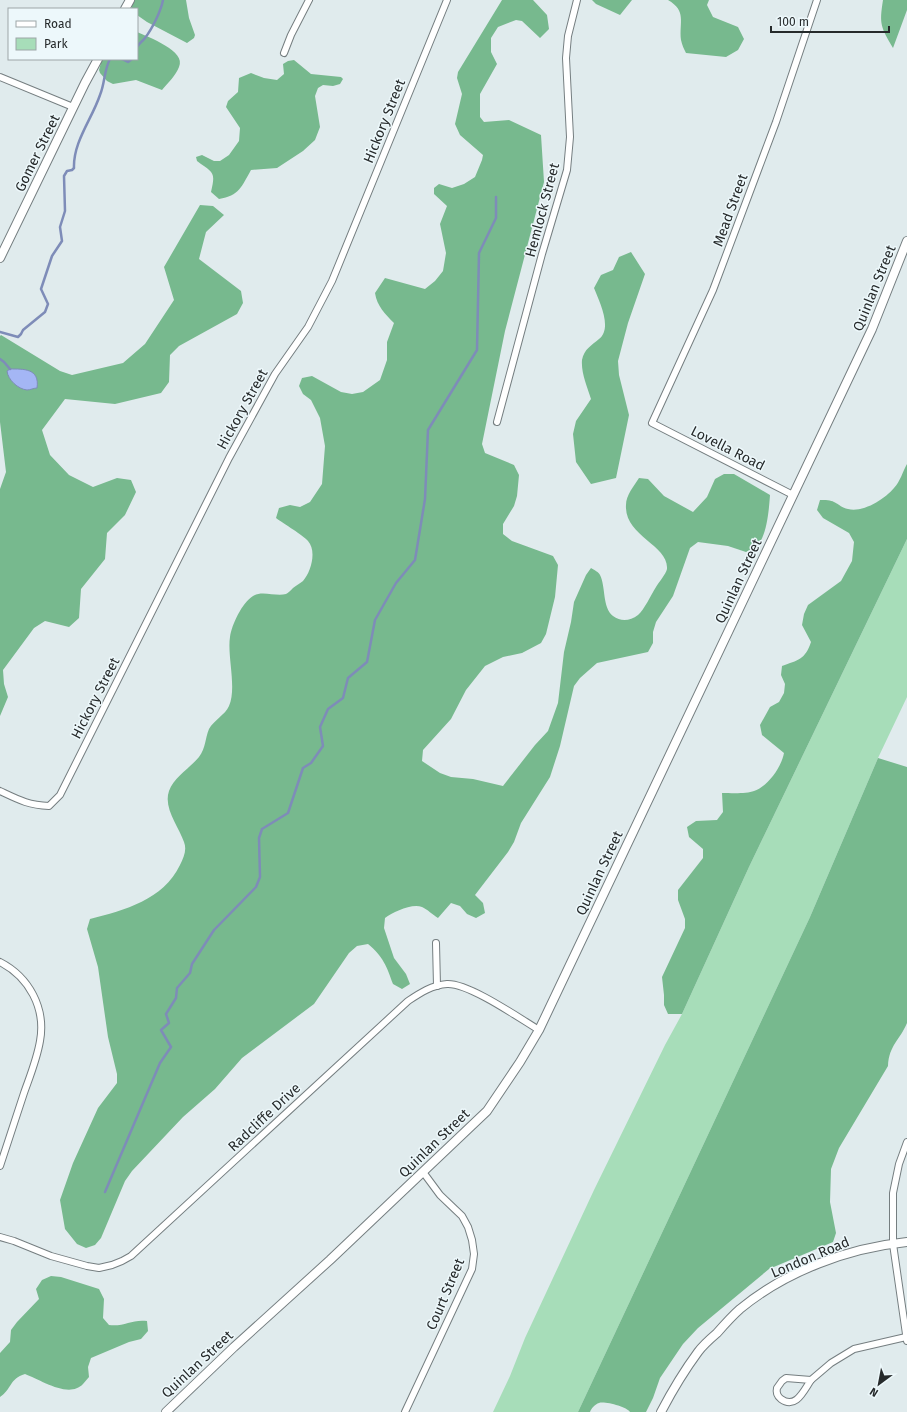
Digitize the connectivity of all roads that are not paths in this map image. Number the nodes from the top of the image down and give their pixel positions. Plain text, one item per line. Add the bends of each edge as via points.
1 (309, 0) edge
2 (447, 0) edge
3 (577, 0) edge
4 (817, 0) edge
5 (284, 53) dead end
6 (97, 60) edge
7 (0, 77) edge
8 (73, 108) junction
9 (907, 241) edge
10 (0, 258) edge
11 (497, 422) dead end
12 (652, 423) joint
13 (793, 495) junction
14 (0, 791) edge
15 (436, 943) dead end
16 (0, 962) edge
17 (437, 986) junction
18 (539, 1030) junction
19 (907, 1142) edge
20 (0, 1166) edge
21 (423, 1172) junction
22 (0, 1237) edge
23 (907, 1242) edge
24 (893, 1244) junction
25 (907, 1339) edge
26 (811, 1380) junction
27 (170, 1411) edge
28 (405, 1412) edge
29 (661, 1412) edge

1 - 5 street
2 - 14 street, Hickory Street via 332,281 308,327 275,374 227,463 60,795 49,806 22,802
3 - 11 street, Hemlock Street via 568,36 566,58 570,137 567,170
4 - 12 street, Mead Street via 776,122 713,290
6 - 8 street, Gomer Street
7 - 8 street
8 - 10 street, Gomer Street
9 - 13 street, Quinlan Street via 872,329
12 - 13 street, Lovella Road
13 - 18 street, Quinlan Street
15 - 17 street
16 - 20 street via 11,967 32,991 37,1001 41,1024 35,1060
17 - 18 street, Radcliffe Drive via 449,984 470,990
17 - 22 street, Radcliffe Drive via 424,990 408,1001 122,1262 99,1268 87,1266
18 - 21 street, Quinlan Street via 487,1111
19 - 24 street via 893,1193
21 - 27 street, Quinlan Street
21 - 28 street, Court Street via 440,1195 462,1216 468,1226 474,1254 472,1269
23 - 24 street, London Road
24 - 25 street
24 - 29 street, London Road via 858,1250 823,1262 756,1296 698,1351
25 - 26 street via 854,1349 831,1363
26 - 26 street via 786,1378 777,1388 777,1395 786,1402 794,1402

